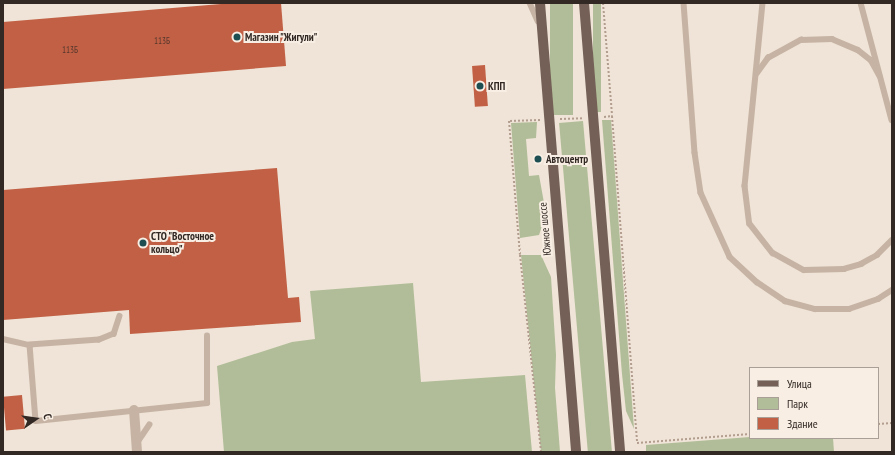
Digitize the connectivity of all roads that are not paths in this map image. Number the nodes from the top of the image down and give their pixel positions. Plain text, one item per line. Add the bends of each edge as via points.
1 (530, 3) edge
2 (540, 3) edge
3 (584, 3) edge
4 (684, 3) edge
5 (763, 3) edge
6 (861, 3) edge
7 (542, 30) junction
8 (756, 75) junction
9 (880, 76) junction
10 (892, 120) edge
11 (892, 240) edge
12 (892, 290) edge
13 (120, 316) dead end
14 (207, 336) dead end
15 (3, 339) edge
16 (30, 345) junction
17 (134, 410) junction
18 (149, 425) dead end
19 (137, 448) edge
20 (576, 452) edge
21 (620, 452) edge

1 - 7 lane
2 - 7 main road, Южное шоссе
3 - 21 main road
4 - 12 lane via 695,153 702,193 730,257 757,282 785,301 815,309 849,309 878,299
5 - 8 lane
6 - 9 lane
7 - 20 main road, Южное шоссе
8 - 9 lane via 768,58 783,48 801,40 818,38 832,39 858,50 871,60
8 - 11 lane via 745,186 750,224 759,238 773,253 788,262 804,270 820,271 861,264 877,255
9 - 10 lane
13 - 16 lane via 114,334 99,340
14 - 17 lane via 207,403
15 - 16 lane
16 - 17 lane via 36,421
17 - 19 street
18 - 19 lane

